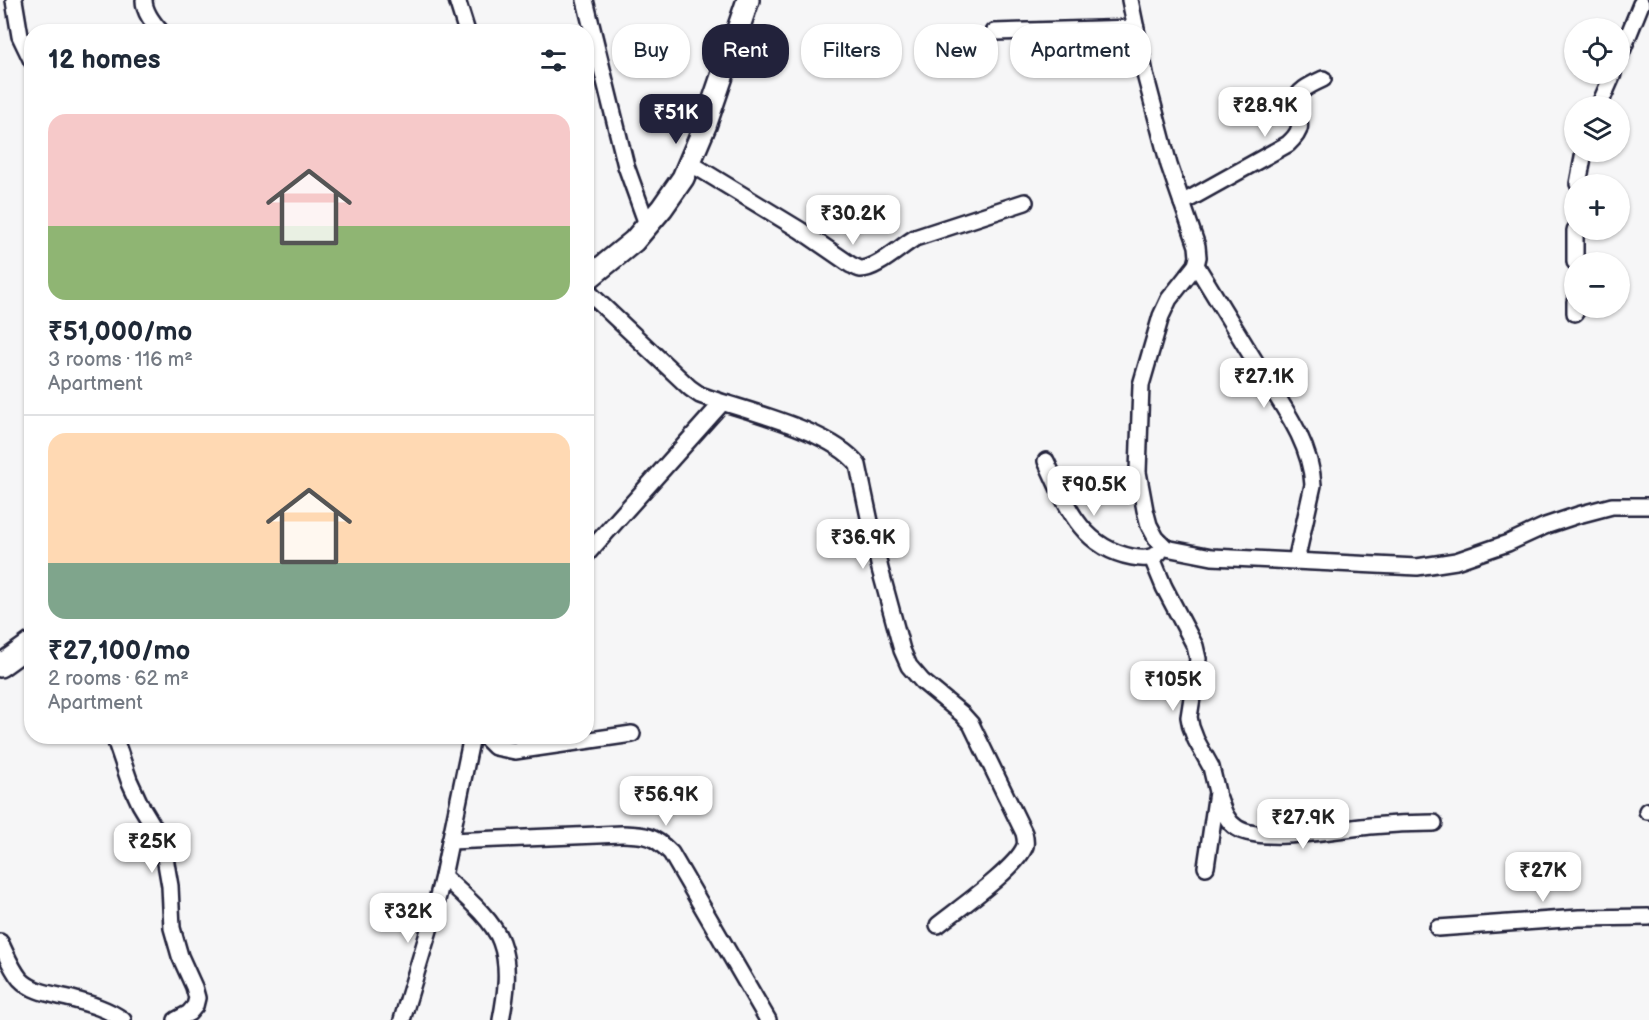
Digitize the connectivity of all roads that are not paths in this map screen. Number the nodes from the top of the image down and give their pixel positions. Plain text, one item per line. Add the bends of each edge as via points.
1 (14, 0) edge
2 (144, 0) edge
3 (457, 0) edge
4 (585, 0) edge
5 (748, 0) edge
6 (1130, 0) edge
7 (1643, 5) edge
8 (155, 24) edge
9 (464, 24) edge
10 (591, 24) edge
11 (1135, 24) edge
12 (1630, 34) edge
13 (594, 36) edge
14 (24, 44) edge
15 (1146, 78) edge
16 (1323, 79) dead end
17 (690, 163) junction
18 (1025, 202) dead end
19 (1182, 203) junction
20 (648, 227) junction
21 (1196, 265) junction
22 (594, 274) edge
23 (594, 298) edge
24 (722, 403) junction
25 (1046, 461) dead end
26 (1649, 506) edge
27 (594, 546) edge
28 (1166, 548) junction
29 (1152, 558) junction
30 (1296, 561) junction
31 (24, 649) edge
32 (0, 666) edge
33 (632, 734) dead end
34 (594, 740) edge
35 (117, 744) edge
36 (470, 744) edge
37 (492, 744) edge
38 (563, 744) edge
39 (1217, 792) junction
40 (1434, 823) dead end
41 (450, 841) junction
42 (1206, 867) dead end
43 (443, 876) junction
44 (1649, 917) edge
45 (938, 925) dead end
46 (1438, 928) dead end
47 (0, 942) edge
48 (123, 1020) edge
49 (176, 1020) edge
50 (402, 1020) edge
51 (501, 1020) edge
52 (768, 1020) edge

1 - 14 street
2 - 8 street
3 - 9 street
4 - 10 street
5 - 17 street
6 - 11 street
7 - 12 street
13 - 20 street via 626,166
15 - 19 street
16 - 19 street via 1296,96 1293,104 1301,126 1288,144
17 - 18 street via 860,269 883,261 915,237
17 - 20 street
19 - 21 street via 1197,246
20 - 22 street
21 - 28 street via 1169,299 1161,316 1141,385 1138,472 1149,525
21 - 30 street via 1288,416 1309,458 1313,485
23 - 24 street via 690,388
24 - 27 street
24 - 45 street via 822,438 850,455 858,465 880,569 909,666 971,724 1024,833 1026,844 1007,870
25 - 29 street via 1085,533 1121,555
26 - 30 street via 1612,506 1578,515 1456,561 1417,567
28 - 29 street
28 - 30 street via 1212,556
29 - 39 street via 1197,652 1198,670 1189,717 1211,767
31 - 32 street
33 - 34 street
35 - 49 street via 129,780 163,846 172,928 197,998 195,1006
36 - 41 street
37 - 38 street via 515,751
39 - 40 street via 1224,815 1250,833 1287,835
39 - 42 street
41 - 43 street
41 - 52 street via 622,834 659,841 671,853
43 - 50 street
43 - 51 street via 478,910 500,939 506,973
44 - 46 street
47 - 48 street via 21,979 32,988 98,1007

